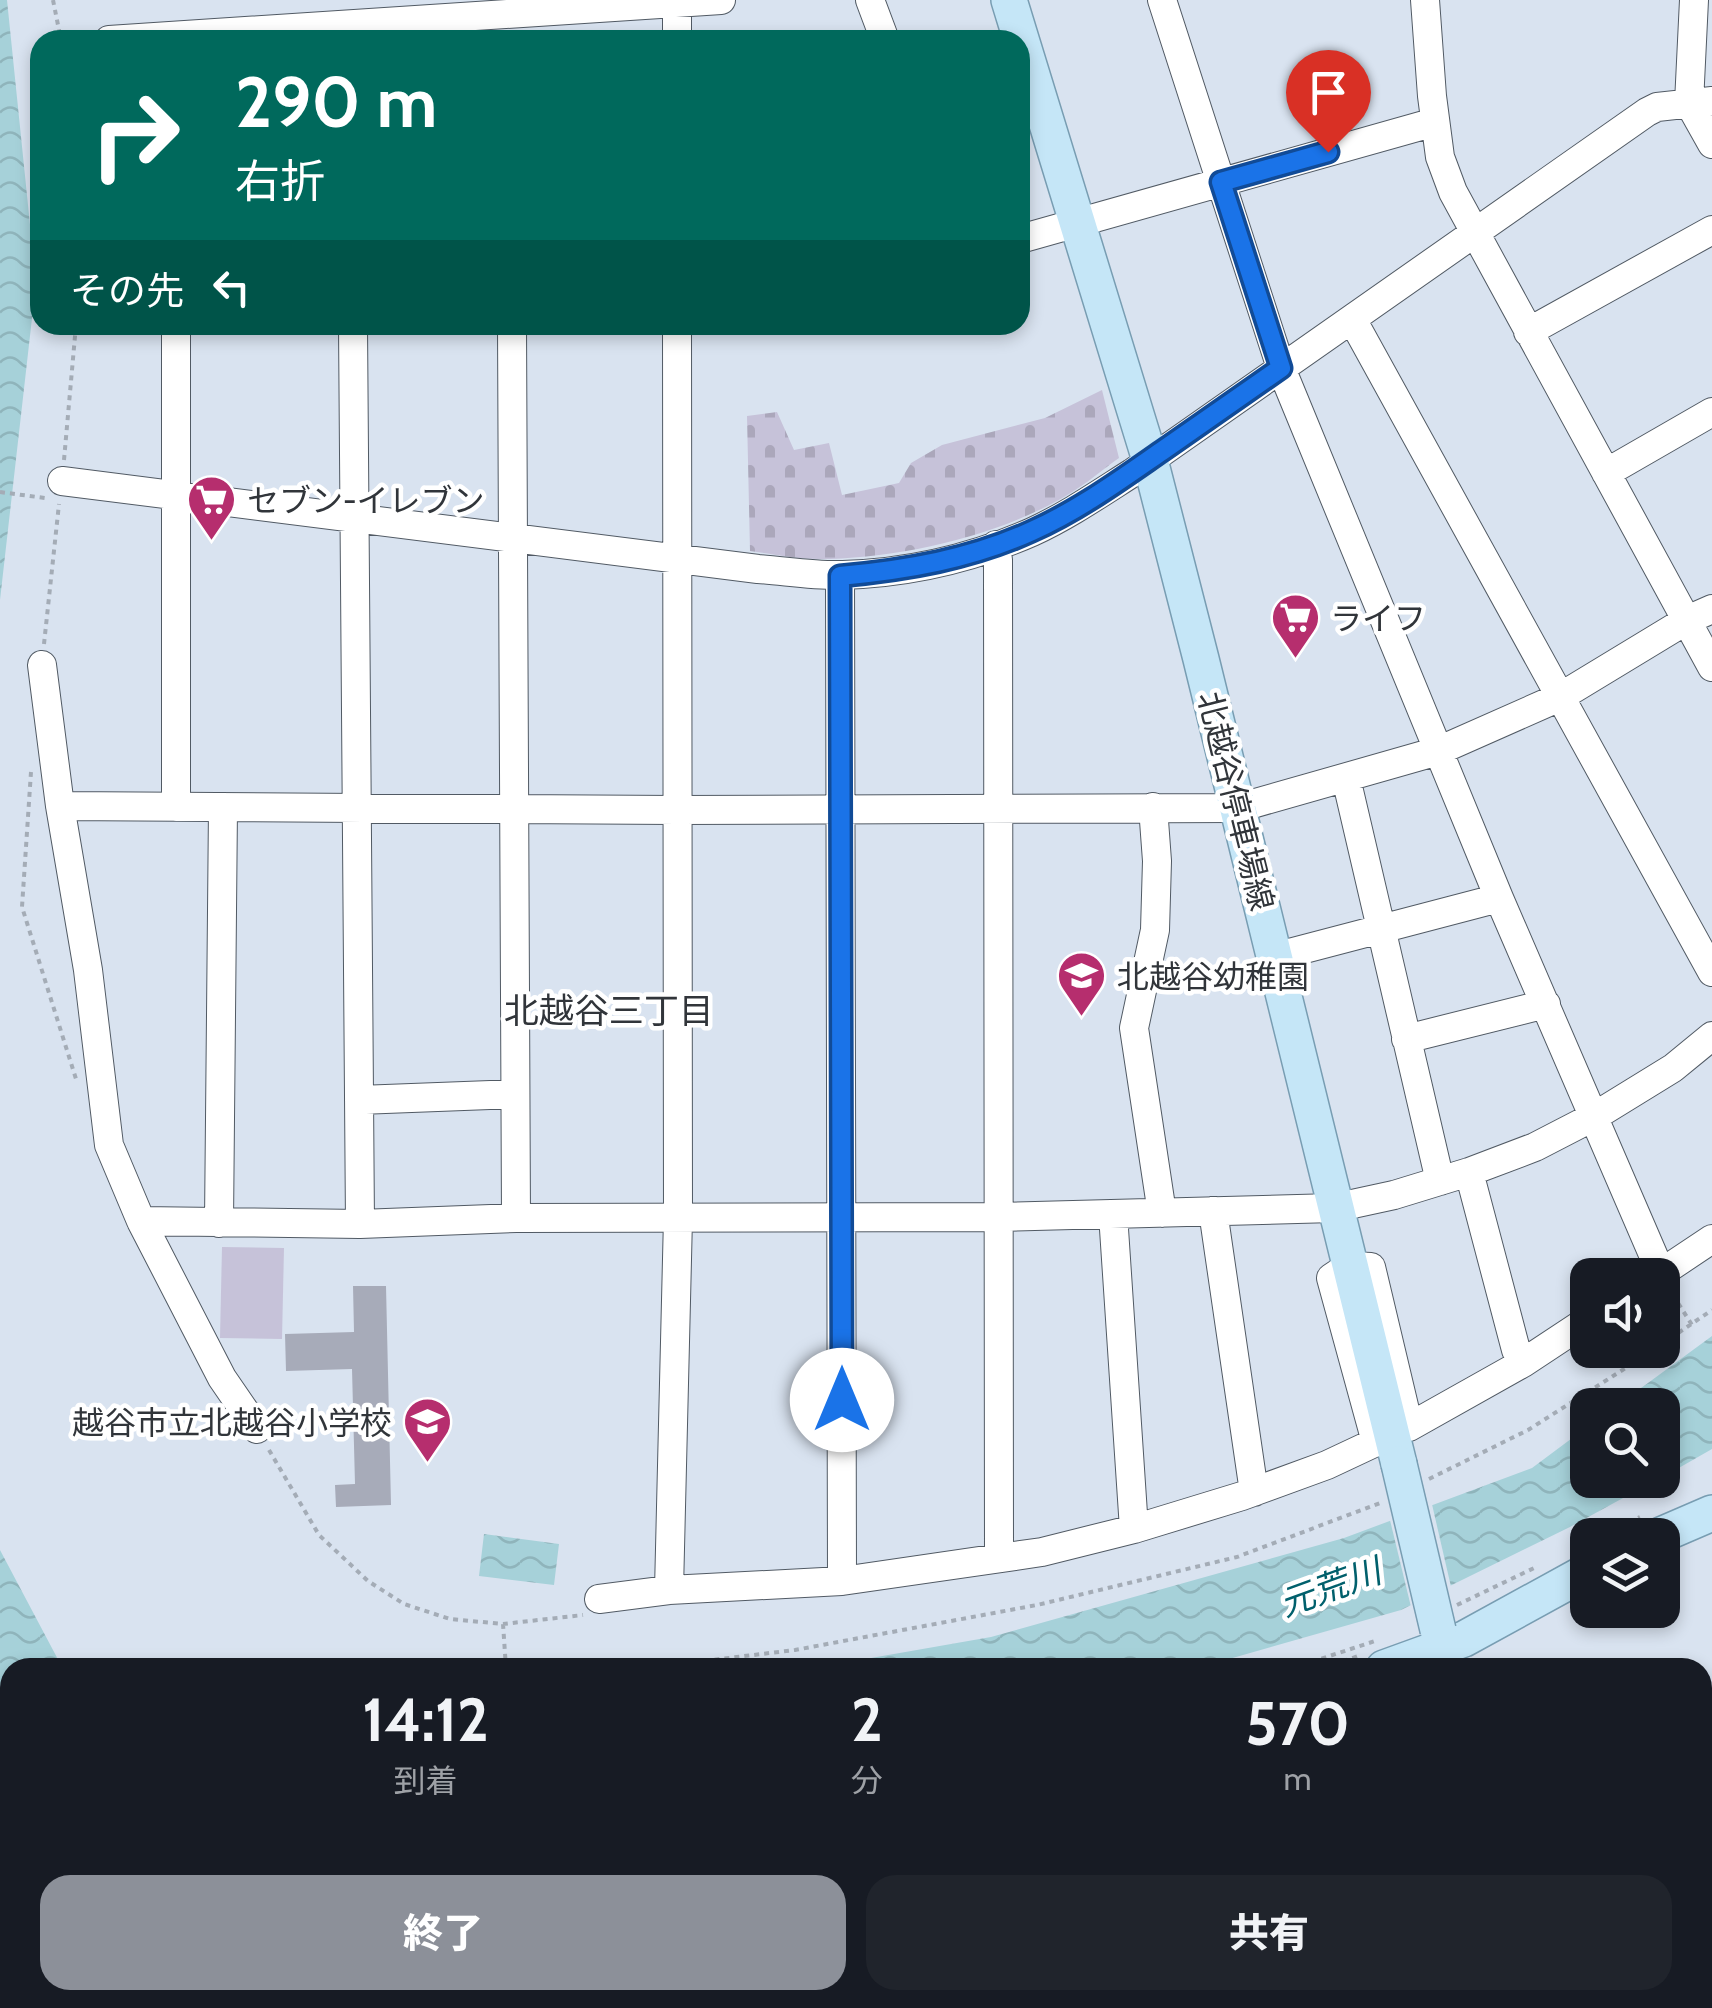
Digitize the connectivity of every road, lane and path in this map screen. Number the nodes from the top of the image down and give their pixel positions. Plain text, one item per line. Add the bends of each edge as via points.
1 (53, 0) edge
2 (720, 0) edge
3 (870, 0) edge
4 (1009, 0) edge
5 (1162, 0) edge
6 (1425, 0) edge
7 (1694, 0) edge
8 (677, 2) edge
9 (481, 8) edge
10 (352, 22) edge
11 (59, 30) edge
12 (244, 30) edge
13 (677, 30) edge
14 (881, 30) edge
15 (1018, 30) edge
16 (1030, 69) edge
17 (1701, 102) edge
18 (1435, 122) junction
19 (1712, 144) edge
20 (1221, 182) junction
21 (1077, 222) junction
22 (1712, 230) edge
23 (1473, 232) junction
24 (1030, 236) edge
25 (1352, 318) junction
26 (1528, 332) junction
27 (75, 335) edge
28 (176, 335) edge
29 (353, 335) edge
30 (512, 335) edge
31 (677, 335) edge
32 (1281, 368) junction
33 (1712, 412) edge
34 (1150, 460) junction
35 (1606, 473) junction
36 (59, 490) junction
37 (0, 492) edge
38 (176, 495) junction
39 (354, 517) junction
40 (513, 537) junction
41 (996, 545) junction
42 (678, 558) junction
43 (840, 576) junction
44 (1700, 614) edge
45 (42, 665) joint
46 (1712, 667) edge
47 (1560, 697) junction
48 (1438, 751) junction
49 (31, 768) dead end
50 (1346, 778) junction
51 (60, 806) junction
52 (176, 807) junction
53 (223, 807) junction
54 (1153, 807) junction
55 (356, 808) junction
56 (1238, 808) junction
57 (514, 809) junction
58 (677, 810) junction
59 (841, 810) junction
60 (1000, 810) junction
61 (1500, 898) junction
62 (1380, 929) junction
63 (1274, 957) junction
64 (1712, 972) edge
65 (1546, 1004) junction
66 (1712, 1036) edge
67 (1406, 1039) junction
68 (80, 1088) dead end
69 (515, 1094) junction
70 (359, 1100) junction
71 (1595, 1116) junction
72 (1469, 1172) junction
73 (1440, 1182) junction
74 (1334, 1208) junction
75 (1213, 1211) junction
76 (1162, 1213) junction
77 (1113, 1214) junction
78 (1000, 1217) junction
79 (516, 1218) junction
80 (678, 1218) junction
81 (841, 1218) junction
82 (140, 1222) junction
83 (219, 1223) junction
84 (360, 1224) junction
85 (1712, 1239) edge
86 (1654, 1258) edge
87 (1349, 1266) junction
88 (1680, 1266) edge
89 (1680, 1306) edge
90 (1712, 1310) edge
91 (1692, 1324) junction
92 (1570, 1332) edge
93 (1680, 1332) edge
94 (1522, 1363) junction
95 (1626, 1368) edge
96 (256, 1429) dead end
97 (1422, 1483) dead end
98 (1254, 1492) junction
99 (1386, 1500) dead end
100 (1712, 1513) edge
101 (1680, 1527) edge
102 (1134, 1529) junction
103 (1000, 1558) junction
104 (842, 1581) junction
105 (1570, 1581) edge
106 (670, 1590) junction
107 (599, 1598) dead end
108 (504, 1624) dead end
109 (1443, 1648) edge
110 (506, 1658) edge
111 (728, 1658) edge
112 (1414, 1658) edge

1 - 11 path
2 - 8 street
3 - 14 street
4 - 15 main road, 北越谷停車場線
5 - 20 street
6 - 18 street
7 - 17 street
8 - 9 street
8 - 13 street
9 - 10 street
10 - 12 street
16 - 21 main road, 北越谷停車場線
17 - 19 street
17 - 23 street via 1647,112
18 - 20 street
18 - 23 street via 1440,157
20 - 21 street
20 - 32 street
21 - 24 street
21 - 34 main road, 北越谷停車場線
22 - 26 street
23 - 25 street
23 - 26 street
25 - 32 street
25 - 47 street
26 - 35 street
27 - 36 path
28 - 38 street
29 - 39 street
30 - 40 street
31 - 42 street
32 - 34 street
32 - 48 street
33 - 35 street
34 - 41 street via 1072,511
34 - 56 main road, 北越谷停車場線
35 - 44 street
36 - 37 path
36 - 38 street
36 - 45 path
38 - 39 street
38 - 52 street
39 - 40 street
39 - 55 street
40 - 42 street
40 - 57 street
41 - 43 street via 924,566
41 - 60 street
42 - 43 street
42 - 58 street
43 - 59 street
44 - 46 street
44 - 47 street
45 - 51 street
47 - 48 street
47 - 64 street
48 - 50 street
48 - 61 street
49 - 68 path via 22,907
50 - 56 street
50 - 62 street
51 - 52 street
51 - 82 street via 109,1144
52 - 53 street
53 - 55 street
53 - 83 street
54 - 56 street
54 - 60 street
54 - 76 street via 1155,930 1134,1028
55 - 57 street
55 - 70 street
56 - 63 main road, 北越谷停車場線
57 - 58 street
57 - 69 street
58 - 59 street
58 - 80 street
59 - 60 street
59 - 81 street
60 - 78 street
61 - 62 street
61 - 65 street
62 - 63 street
62 - 67 street
63 - 74 main road, 北越谷停車場線
65 - 67 street
65 - 71 street
66 - 71 street
67 - 73 street
69 - 70 street
69 - 79 street
70 - 84 street
71 - 72 street
71 - 86 street
72 - 73 street
72 - 94 street
73 - 74 street
74 - 75 street
74 - 87 main road, 北越谷停車場線
75 - 76 street
75 - 98 street
76 - 77 street
77 - 78 street
77 - 102 street
78 - 81 street
78 - 103 street
79 - 80 street
79 - 84 street
80 - 81 street
80 - 106 street
81 - 104 street
82 - 83 street
82 - 96 street
83 - 84 street
85 - 88 street
87 - 94 street via 1370,1267 1409,1427
87 - 98 street via 1331,1278 1376,1442
87 - 109 main road, 北越谷停車場線, bridge
89 - 91 path
90 - 91 path
91 - 93 path
92 - 94 street
95 - 97 path via 1528,1430
98 - 102 street
99 - 111 path via 1237,1558 1036,1605
100 - 101 main road
102 - 103 street
103 - 104 street
104 - 106 street
105 - 109 main road
106 - 107 street
108 - 110 path
109 - 112 main road

